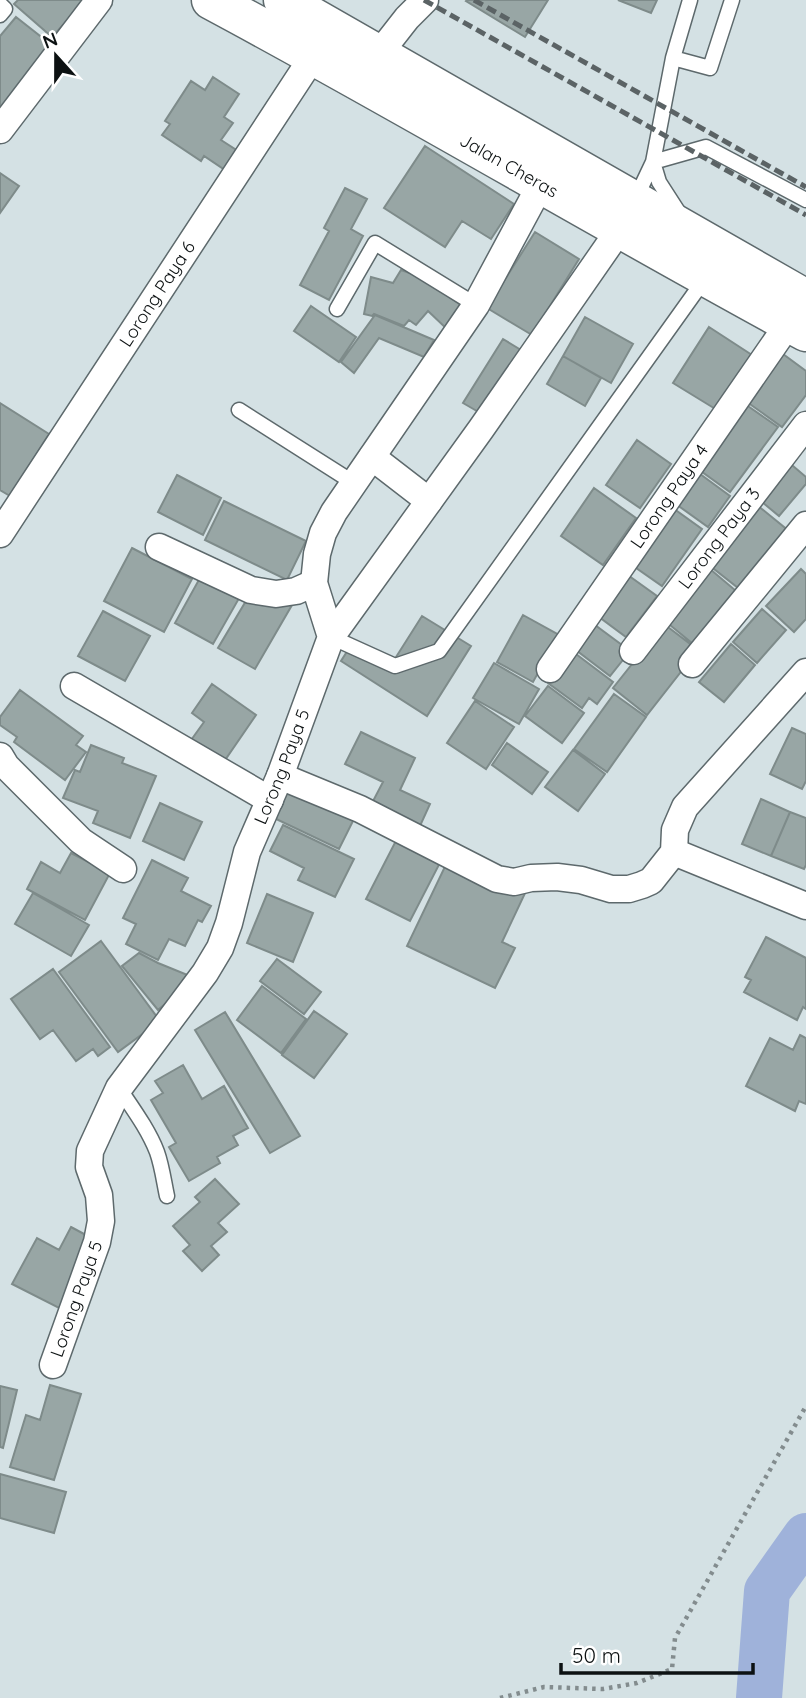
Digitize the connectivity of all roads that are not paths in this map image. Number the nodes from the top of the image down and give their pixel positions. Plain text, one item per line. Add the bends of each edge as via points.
1 (99, 0) edge
2 (211, 0) edge
3 (282, 0) edge
4 (425, 0) edge
5 (690, 0) edge
6 (732, 0) edge
7 (0, 4) edge
8 (0, 15) edge
9 (314, 55) junction
10 (378, 55) junction
11 (673, 58) junction
12 (0, 130) edge
13 (653, 162) junction
14 (541, 184) junction
15 (806, 200) edge
16 (628, 215) junction
17 (694, 235) junction
18 (706, 277) junction
19 (476, 305) junction
20 (337, 309) dead end
21 (800, 318) edge
22 (239, 410) dead end
23 (806, 425) edge
24 (372, 457) junction
25 (354, 483) junction
26 (429, 501) junction
27 (806, 525) edge
28 (2, 527) edge
29 (159, 547) dead end
30 (314, 583) junction
31 (331, 637) junction
32 (633, 651) dead end
33 (692, 664) dead end
34 (550, 669) dead end
35 (802, 683) edge
36 (74, 686) dead end
37 (0, 757) edge
38 (280, 776) junction
39 (270, 800) junction
40 (674, 852) junction
41 (123, 869) dead end
42 (806, 906) edge
43 (119, 1088) junction
44 (167, 1196) dead end
45 (53, 1365) dead end

1 - 12 street
2 - 9 main road, Jalan Cheras
3 - 10 main road, Jalan Cheras
4 - 10 street
5 - 11 lane
6 - 11 lane via 710,68
7 - 8 lane via 5,9
9 - 14 main road, Jalan Cheras
9 - 28 street, Lorong Paya 6
10 - 16 main road, Jalan Cheras
11 - 13 lane
13 - 15 lane via 706,147
13 - 16 lane
13 - 17 lane via 659,182
14 - 16 main road, Jalan Cheras
14 - 19 street
16 - 17 main road, Jalan Cheras
16 - 18 main road, Jalan Cheras
16 - 26 street, Lorong Paya 5
17 - 21 main road, Jalan Cheras
18 - 21 main road, Jalan Cheras
18 - 31 lane via 439,651 395,666
19 - 20 lane via 375,243
19 - 24 street
21 - 34 street, Lorong Paya 4
22 - 25 lane
23 - 32 street, Lorong Paya 3
24 - 25 street
24 - 26 street
25 - 30 street via 323,533
26 - 31 street, Lorong Paya 5
27 - 33 street
29 - 30 street via 251,590 286,593
30 - 31 street
31 - 38 street, Lorong Paya 5
35 - 40 street via 685,807 675,830
36 - 39 street
37 - 41 street via 81,841
38 - 39 street, Lorong Paya 5
38 - 40 street via 360,809 497,879 514,882 557,877 611,890 629,889 650,881
39 - 43 street, Lorong Paya 5 via 247,852 220,948
40 - 42 street
43 - 44 lane via 153,1142
43 - 45 street, Lorong Paya 5 via 90,1151 101,1221 97,1242

